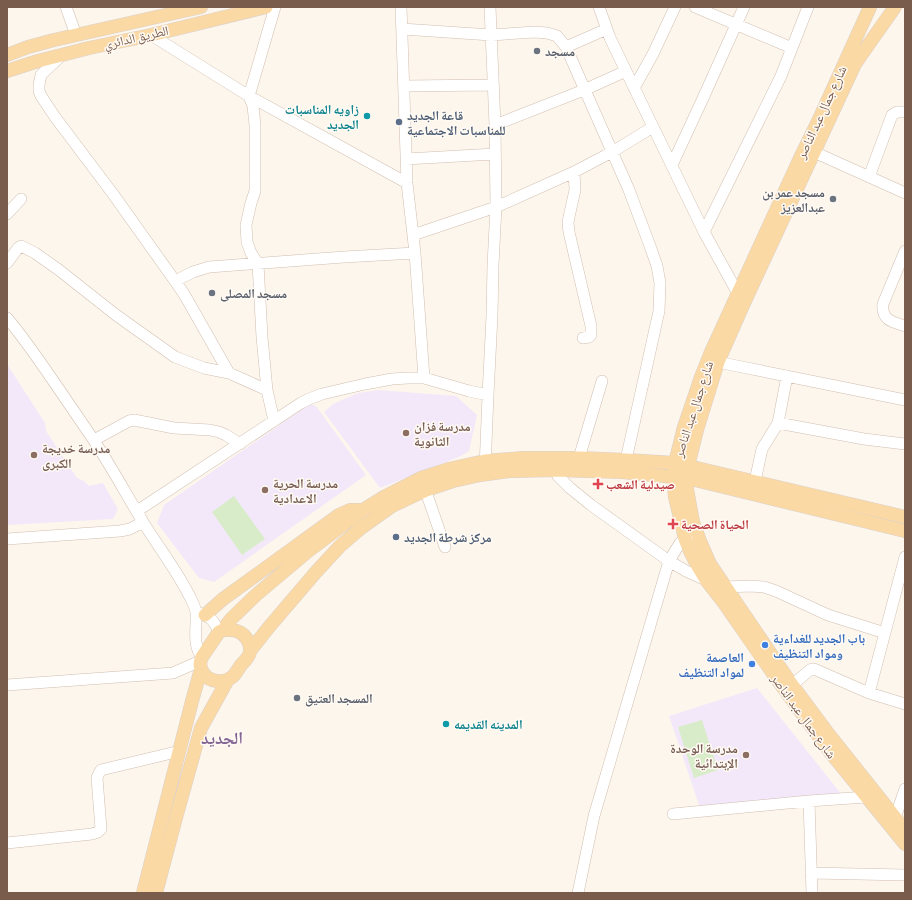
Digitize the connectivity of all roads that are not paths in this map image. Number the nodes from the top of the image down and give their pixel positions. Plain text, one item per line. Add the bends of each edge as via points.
1 (66, 7) edge
2 (201, 7) edge
3 (266, 7) edge
4 (275, 7) edge
5 (402, 7) edge
6 (490, 7) edge
7 (599, 7) edge
8 (675, 7) edge
9 (694, 7) edge
10 (744, 7) edge
11 (808, 7) edge
12 (895, 7) edge
13 (869, 8) edge
14 (905, 9) edge
15 (162, 12) edge
16 (887, 19) junction
17 (737, 24) junction
18 (402, 29) junction
19 (607, 29) junction
20 (76, 35) junction
21 (151, 35) junction
22 (491, 35) junction
23 (566, 47) junction
24 (792, 48) junction
25 (63, 54) junction
26 (7, 55) edge
27 (7, 71) edge
28 (626, 71) junction
29 (493, 85) junction
30 (404, 86) junction
31 (634, 88) junction
32 (584, 90) junction
33 (249, 96) junction
34 (905, 112) edge
35 (495, 125) junction
36 (654, 127) junction
37 (612, 152) junction
38 (814, 152) junction
39 (495, 154) junction
40 (406, 159) junction
41 (672, 165) junction
42 (574, 172) junction
43 (869, 177) junction
44 (407, 183) junction
45 (905, 193) edge
46 (21, 199) dead end
47 (496, 207) junction
48 (7, 214) edge
49 (704, 232) junction
50 (413, 235) junction
51 (905, 251) edge
52 (415, 253) junction
53 (7, 263) edge
54 (258, 264) junction
55 (175, 281) junction
56 (741, 298) junction
57 (7, 318) edge
58 (905, 326) edge
59 (583, 338) dead end
60 (718, 362) junction
61 (229, 373) junction
62 (787, 376) junction
63 (424, 378) junction
64 (602, 381) dead end
65 (267, 390) junction
66 (488, 395) junction
67 (905, 400) edge
68 (274, 421) junction
69 (778, 423) junction
70 (94, 440) junction
71 (240, 444) junction
72 (905, 444) edge
73 (579, 458) junction
74 (626, 460) junction
75 (675, 463) junction
76 (555, 464) junction
77 (485, 468) junction
78 (683, 474) junction
79 (755, 481) junction
80 (424, 484) junction
81 (363, 510) junction
82 (137, 511) junction
83 (905, 517) edge
84 (143, 522) junction
85 (696, 530) junction
86 (905, 531) edge
87 (7, 539) edge
88 (685, 539) junction
89 (446, 547) dead end
90 (905, 557) edge
91 (669, 561) junction
92 (706, 580) junction
93 (725, 587) junction
94 (200, 613) junction
95 (222, 631) junction
96 (885, 634) junction
97 (250, 651) junction
98 (201, 662) junction
99 (227, 680) junction
100 (7, 685) edge
101 (792, 685) junction
102 (869, 693) junction
103 (905, 704) edge
104 (180, 751) junction
105 (905, 789) edge
106 (866, 797) junction
107 (809, 801) junction
108 (673, 814) dead end
109 (895, 818) junction
110 (905, 830) edge
111 (7, 843) edge
112 (905, 844) edge
113 (811, 874) junction
114 (905, 875) edge
115 (143, 893) edge
116 (156, 893) edge
117 (578, 893) edge
118 (812, 893) edge

1 - 20 street
2 - 15 main road, الطريق الدائري
3 - 21 main road, الطريق الدائري
4 - 33 street
5 - 18 street
6 - 22 street
7 - 19 street
8 - 31 street
9 - 17 street
10 - 17 street
11 - 24 street
12 - 16 main road, شارع جمال عبد الناصر
13 - 56 main road, شارع جمال عبد الناصر via 801,156
14 - 16 main road
15 - 20 main road, الطريق الدائري
16 - 38 main road, شارع جمال عبد الناصر via 855,64
17 - 24 street
17 - 41 street
18 - 22 street
18 - 30 street
19 - 23 street
19 - 28 street
20 - 26 main road, الطريق الدائري
21 - 25 main road, الطريق الدائري
21 - 33 street
22 - 23 street via 547,32 557,36
22 - 29 street
23 - 32 street
24 - 49 street via 781,76
25 - 27 main road, الطريق الدائري
25 - 55 street via 41,75 41,96
28 - 31 street
28 - 32 street
29 - 30 street
29 - 35 street
30 - 40 street
31 - 36 street
32 - 35 street
32 - 37 street
33 - 44 street
33 - 54 street via 255,125 256,170 246,225 248,247
34 - 43 street via 892,115
35 - 39 street
36 - 37 street
36 - 41 street
37 - 42 street
37 - 74 street via 645,232 660,283 660,311
38 - 43 street
38 - 56 main road, شارع جمال عبد الناصر
39 - 40 street
39 - 47 street
40 - 44 street
41 - 49 street
42 - 47 street
42 - 59 street via 575,190 568,223 591,326 591,335
43 - 45 street
44 - 50 street
46 - 48 street
47 - 50 street
47 - 66 street
49 - 56 street
50 - 52 street
51 - 58 street via 882,308 889,321
52 - 54 street
52 - 63 street
53 - 61 street via 18,248 26,247 176,357 204,368
54 - 55 street via 209,267
54 - 65 street
55 - 61 street
56 - 60 main road, شارع جمال عبد الناصر
56 - 75 main road, شارع جمال عبد الناصر via 711,352 684,427
57 - 70 street
60 - 62 street
60 - 78 main road, شارع جمال عبد الناصر
61 - 65 street
62 - 67 street
62 - 69 street
63 - 66 street
63 - 68 street via 392,379 322,394 301,403
64 - 73 street
65 - 68 street
66 - 77 street
68 - 71 street
69 - 72 street
69 - 79 street via 762,449
70 - 71 street via 134,420 158,426 215,431
70 - 82 street
71 - 82 street
73 - 74 main road
73 - 76 main road
74 - 75 main road
75 - 78 main road, شارع جمال عبد الناصر
76 - 77 main road via 523,458
76 - 78 main road via 622,472
76 - 91 street via 558,476 563,482
77 - 80 main road via 449,469
78 - 79 main road
78 - 85 main road, شارع جمال عبد الناصر
78 - 86 main road
78 - 88 main road, شارع جمال عبد الناصر via 674,487
79 - 83 main road
80 - 81 main road via 384,497
80 - 89 street
80 - 97 main road via 361,528 340,546
81 - 94 main road via 343,512
81 - 95 main road via 256,595
82 - 84 street
84 - 87 street via 120,530
84 - 94 street
85 - 88 street
85 - 93 main road, شارع جمال عبد الناصر via 710,564
88 - 91 street
88 - 92 main road, شارع جمال عبد الناصر
90 - 96 street
91 - 92 street
91 - 117 street via 594,816
92 - 106 main road, شارع جمال عبد الناصر via 830,752
93 - 96 street via 764,587 828,615
93 - 101 main road, شارع جمال عبد الناصر
94 - 95 street via 215,622
94 - 98 street via 196,646
95 - 97 main road via 232,629 245,636
95 - 98 main road
96 - 102 street
97 - 99 main road via 232,678
98 - 99 main road via 205,675 211,680
98 - 100 street via 166,673
98 - 104 main road
99 - 116 main road via 201,728
101 - 102 street via 812,669
101 - 109 main road, شارع جمال عبد الناصر
102 - 103 street
104 - 111 street via 101,770 97,778 101,829 98,832
104 - 115 main road
105 - 109 street
106 - 107 street
106 - 112 main road, شارع جمال عبد الناصر
107 - 108 street
107 - 113 street
109 - 110 main road, شارع جمال عبد الناصر
113 - 114 street
113 - 118 street

